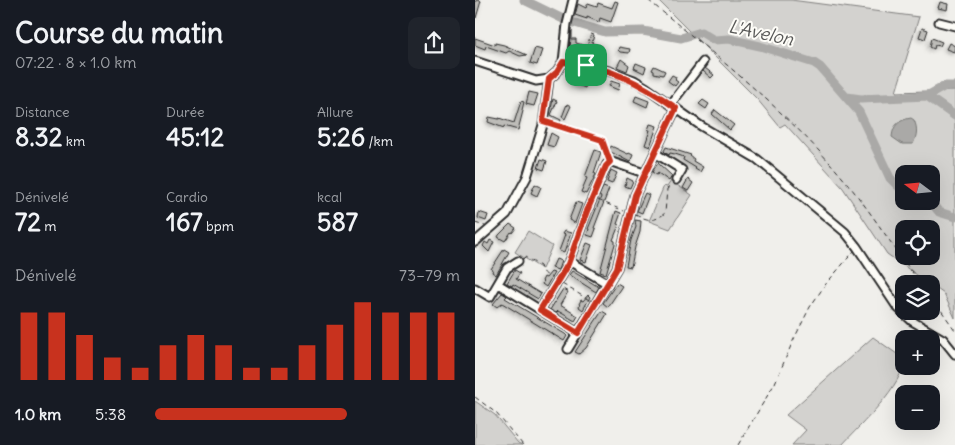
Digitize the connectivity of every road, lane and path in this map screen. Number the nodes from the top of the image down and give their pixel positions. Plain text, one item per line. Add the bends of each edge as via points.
1 (573, 0) edge
2 (647, 0) edge
3 (939, 22) dead end
4 (955, 26) edge
5 (563, 62) junction
6 (703, 62) dead end
7 (476, 63) edge
8 (549, 79) junction
9 (673, 106) junction
10 (543, 121) junction
11 (655, 153) junction
12 (610, 162) junction
13 (644, 173) junction
14 (676, 180) joint
15 (593, 198) junction
16 (629, 213) junction
17 (475, 223) edge
18 (493, 228) junction
19 (475, 242) edge
20 (857, 247) junction
21 (518, 261) dead end
22 (569, 261) junction
23 (915, 275) edge
24 (497, 284) junction
25 (608, 284) junction
26 (475, 288) edge
27 (940, 309) edge
28 (540, 310) junction
29 (955, 330) edge
30 (578, 333) junction
31 (568, 349) dead end
32 (955, 354) edge
33 (475, 397) edge
34 (523, 445) edge
35 (738, 445) edge

1 - 5 street
2 - 23 path via 792,123 819,150 863,202
3 - 4 street
5 - 8 street
5 - 9 street via 591,66 625,77
6 - 9 street
7 - 8 street via 536,81
8 - 10 street
9 - 11 street
9 - 20 street via 757,159 841,228
10 - 12 path via 602,140
10 - 18 street via 525,182 507,214
11 - 13 street
11 - 14 street via 682,170
12 - 13 street
12 - 15 street
13 - 16 street
14 - 16 path via 667,190 665,213 657,220
15 - 16 path
15 - 22 street
16 - 25 street via 620,259
17 - 18 path
18 - 19 street
20 - 32 street via 897,307 912,321 943,339
20 - 35 path via 810,307 775,383
21 - 24 street via 507,268
22 - 25 street
22 - 28 street
24 - 26 street via 490,297
24 - 28 street
25 - 30 street
27 - 29 path
28 - 30 street
30 - 31 street
33 - 34 path via 495,413

